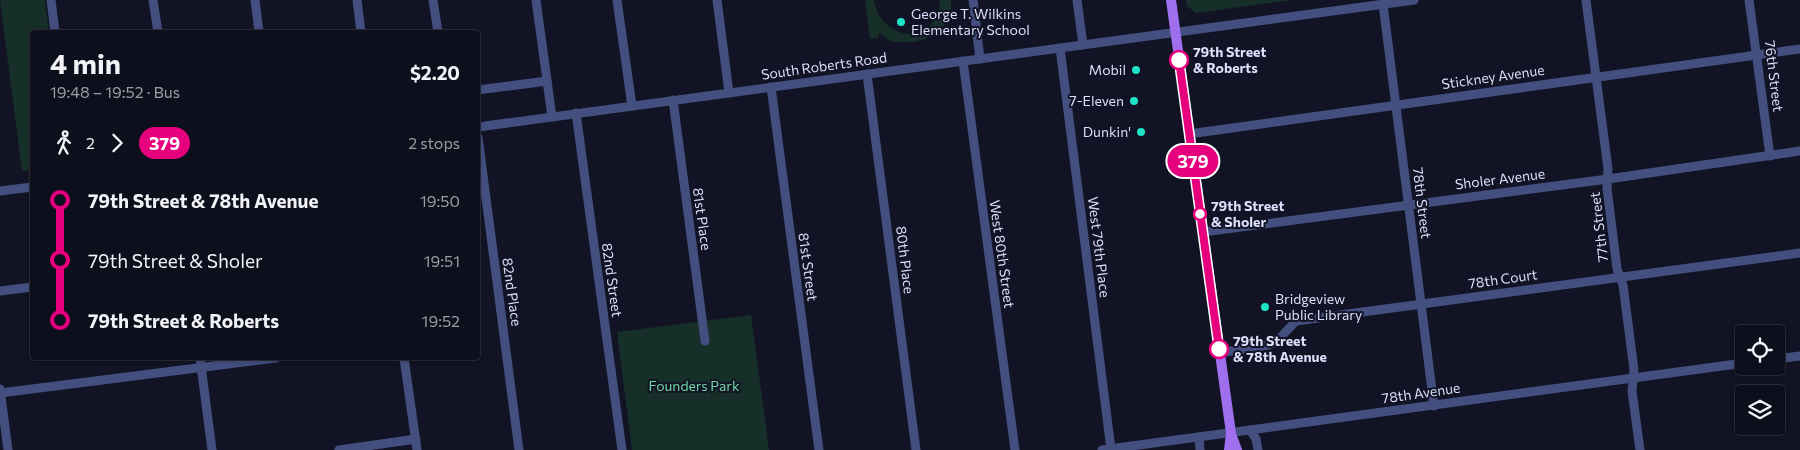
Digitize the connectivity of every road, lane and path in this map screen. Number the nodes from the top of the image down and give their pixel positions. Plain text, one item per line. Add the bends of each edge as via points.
1 (51, 0) edge
2 (153, 0) edge
3 (255, 0) edge
4 (357, 0) edge
5 (433, 0) edge
6 (536, 0) edge
7 (617, 0) edge
8 (717, 0) edge
9 (973, 0) edge
10 (1077, 0) edge
11 (1171, 0) edge
12 (1414, 0) edge
13 (1586, 0) edge
14 (1749, 0) edge
15 (1383, 4) junction
16 (55, 30) edge
17 (158, 30) edge
18 (259, 30) edge
19 (361, 30) edge
20 (438, 30) edge
21 (1175, 32) junction
22 (1083, 45) junction
23 (1060, 48) junction
24 (1800, 49) edge
25 (1757, 55) junction
26 (980, 59) junction
27 (963, 61) junction
28 (867, 74) junction
29 (1596, 77) junction
30 (547, 81) junction
31 (771, 87) junction
32 (480, 90) edge
33 (729, 93) junction
34 (673, 100) junction
35 (1395, 104) junction
36 (632, 106) junction
37 (576, 113) junction
38 (552, 117) junction
39 (480, 127) edge
40 (1189, 134) junction
41 (1800, 151) edge
42 (480, 152) edge
43 (1770, 156) junction
44 (1608, 179) junction
45 (30, 187) edge
46 (0, 191) edge
47 (1408, 205) junction
48 (1203, 232) junction
49 (1800, 253) edge
50 (1620, 277) junction
51 (30, 287) edge
52 (0, 291) edge
53 (1421, 304) junction
54 (705, 341) dead end
55 (1219, 353) junction
56 (1800, 356) edge
57 (1785, 358) edge
58 (238, 360) edge
59 (404, 360) edge
60 (200, 362) edge
61 (1735, 364) edge
62 (1633, 378) junction
63 (0, 389) edge
64 (0, 393) edge
65 (1434, 406) junction
66 (1250, 430) junction
67 (1231, 433) junction
68 (1199, 437) junction
69 (416, 439) junction
70 (1132, 448) edge
71 (1107, 449) edge
72 (8, 450) edge
73 (212, 450) edge
74 (339, 450) edge
75 (417, 450) edge
76 (519, 450) edge
77 (622, 450) edge
78 (819, 450) edge
79 (916, 450) edge
80 (1015, 450) edge
81 (1200, 450) edge
82 (1229, 450) edge
83 (1238, 450) edge
84 (1258, 450) edge
85 (1640, 450) edge

1 - 16 street
2 - 17 street
3 - 18 street
4 - 19 street
5 - 20 street
6 - 30 street
7 - 36 street
8 - 33 street
9 - 26 street
10 - 22 street
11 - 21 main road
12 - 15 street, South Roberts Road
13 - 29 street, 77th Street
14 - 25 street, 76th Street
15 - 21 street, South Roberts Road
15 - 35 street, 78th Street
21 - 22 street, South Roberts Road
21 - 40 main road
22 - 23 street, South Roberts Road
23 - 26 street, South Roberts Road
23 - 71 street, West 79th Place
24 - 25 street, Stickney Avenue
25 - 29 street, Stickney Avenue
25 - 43 street, 76th Street
26 - 27 street, South Roberts Road
27 - 28 street, South Roberts Road
27 - 80 street, West 80th Street
28 - 31 street, South Roberts Road
28 - 79 street, 80th Place
29 - 35 street, Stickney Avenue
29 - 44 street, 77th Street
30 - 32 street
30 - 38 street
31 - 33 street, South Roberts Road
31 - 78 street, 81st Street
33 - 34 street, South Roberts Road
34 - 36 street, South Roberts Road
34 - 54 street, 81st Place
35 - 40 street, Stickney Avenue
35 - 47 street, 78th Street
36 - 37 street, South Roberts Road
37 - 38 street, South Roberts Road
37 - 77 street, 82nd Street
38 - 39 street, South Roberts Road
40 - 48 main road
41 - 43 street, Sholer Avenue
42 - 76 street, 82nd Place
43 - 44 street, Sholer Avenue
44 - 47 street, Sholer Avenue
44 - 50 street, 77th Street
45 - 46 street
47 - 48 street, Sholer Avenue
47 - 53 street, 78th Street
48 - 55 main road
49 - 50 street, 78th Court
50 - 53 street, 78th Court
50 - 62 street, 77th Street
51 - 52 street
53 - 55 street, 78th Court via 1296,321 1276,342
53 - 65 street, 78th Street
55 - 67 main road
56 - 57 street
58 - 60 street
59 - 69 street
60 - 64 street
60 - 73 street
61 - 62 street, 78th Avenue
62 - 65 street, 78th Avenue
62 - 85 street, 77th Street
63 - 64 street
64 - 72 street
65 - 66 street, 78th Avenue
66 - 67 street, 78th Avenue
66 - 84 street
67 - 68 street, 78th Avenue
67 - 82 main road
67 - 83 main road
68 - 70 street, 78th Avenue
68 - 81 street
69 - 74 street
69 - 75 street
70 - 71 street, 78th Avenue

